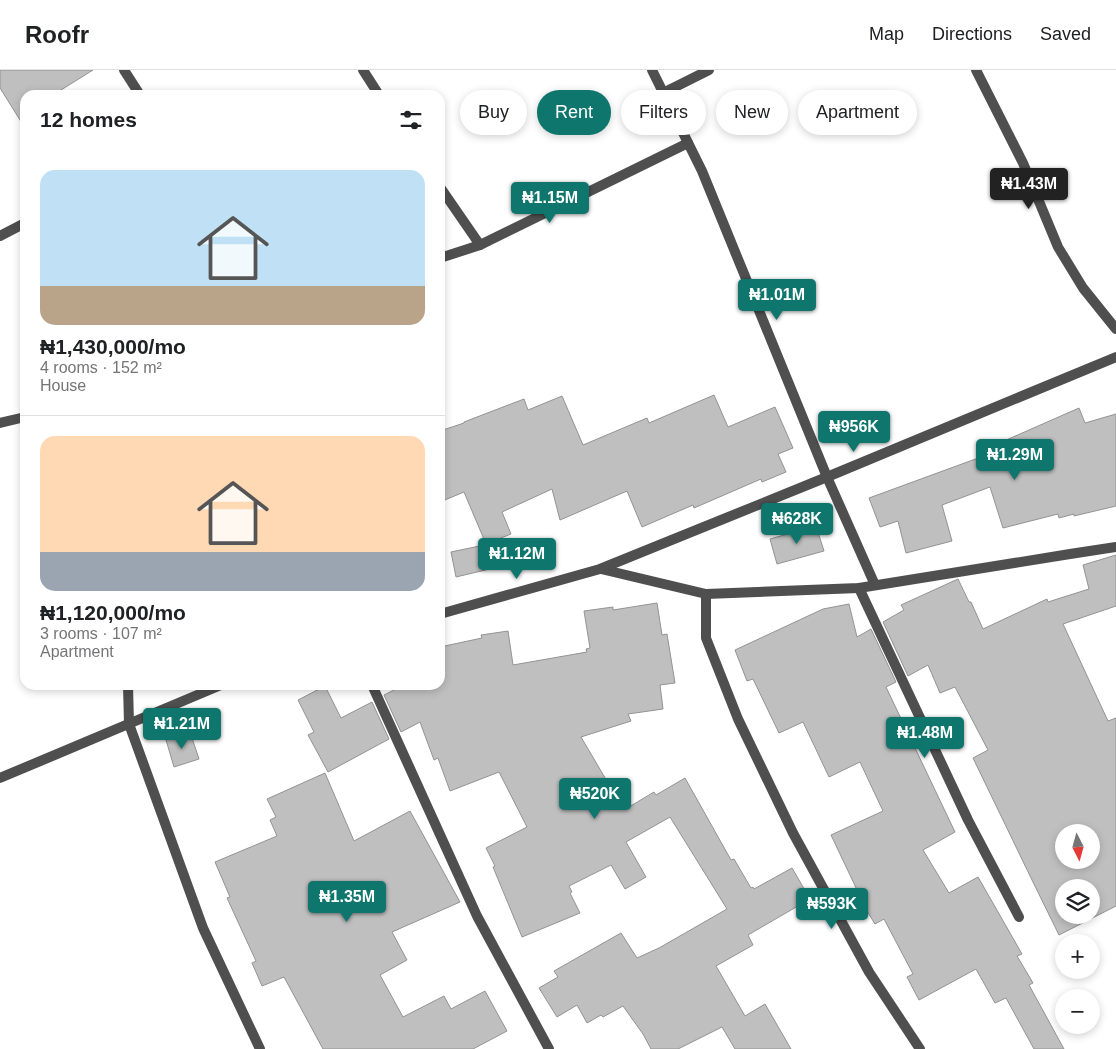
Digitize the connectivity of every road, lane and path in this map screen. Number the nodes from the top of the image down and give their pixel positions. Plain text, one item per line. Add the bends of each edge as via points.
1 (124, 70) edge
2 (363, 70) edge
3 (652, 70) edge
4 (709, 70) edge
5 (976, 70) edge
6 (137, 90) edge
7 (376, 90) edge
8 (662, 90) edge
9 (669, 90) edge
10 (684, 135) edge
11 (688, 143) junction
12 (445, 193) edge
13 (20, 226) edge
14 (0, 236) edge
15 (480, 245) junction
16 (445, 256) edge
17 (1116, 329) edge
18 (1116, 357) edge
19 (20, 418) edge
20 (0, 423) edge
21 (827, 477) junction
22 (1116, 548) edge
23 (600, 569) junction
24 (875, 585) junction
25 (859, 588) junction
26 (706, 594) junction
27 (445, 613) edge
28 (128, 690) edge
29 (209, 690) edge
30 (374, 690) edge
31 (129, 724) junction
32 (0, 778) edge
33 (1019, 917) dead end
34 (260, 1049) edge
35 (549, 1049) edge
36 (920, 1049) edge

1 - 6 street
2 - 7 street
3 - 8 street
4 - 9 street
5 - 17 street via 1023,163 1058,247 1083,288
10 - 11 street
11 - 15 street
11 - 21 street
12 - 15 street
13 - 14 street
15 - 16 street
18 - 21 street
19 - 20 street
21 - 23 street
21 - 24 street
22 - 24 street
23 - 26 street
23 - 27 street
24 - 25 street
25 - 26 street
25 - 33 street via 968,820
26 - 36 street via 706,638 738,719 793,833 869,972
28 - 31 street
29 - 31 street
30 - 35 street via 477,916
31 - 32 street
31 - 34 street via 203,928

